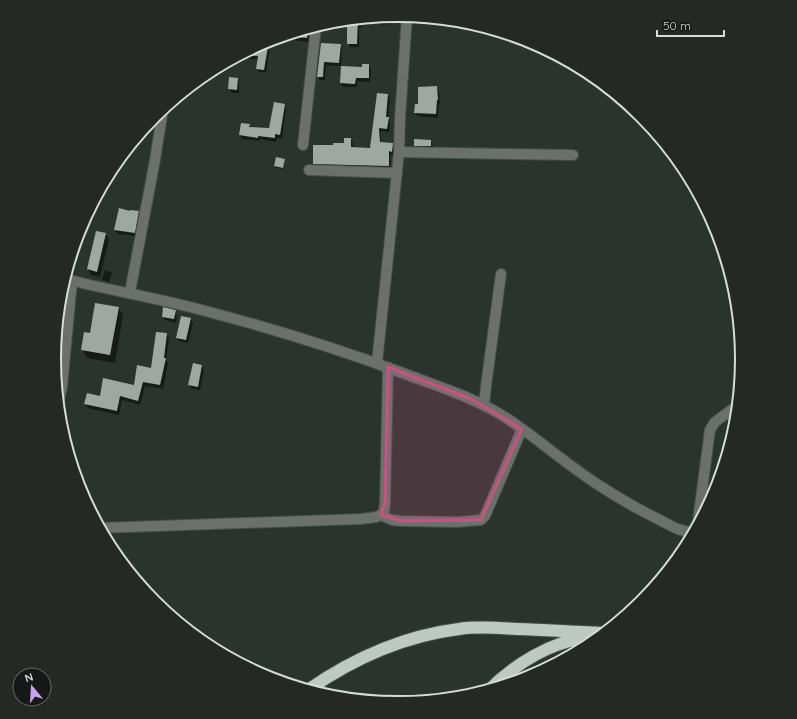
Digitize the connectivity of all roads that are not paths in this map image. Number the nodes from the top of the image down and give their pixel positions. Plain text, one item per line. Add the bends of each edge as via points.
1 (406, 22) edge
2 (315, 33) edge
3 (161, 120) edge
4 (303, 145) dead end
5 (399, 152) junction
6 (573, 155) dead end
7 (309, 170) dead end
8 (398, 173) junction
9 (501, 274) dead end
10 (71, 280) edge
11 (68, 289) edge
12 (130, 292) junction
13 (377, 363) junction
14 (388, 367) junction
15 (62, 384) edge
16 (484, 405) junction
17 (732, 409) edge
18 (522, 429) junction
19 (699, 513) edge
20 (381, 515) junction
21 (106, 528) edge
22 (688, 532) edge
23 (596, 633) edge
24 (590, 637) edge
25 (498, 681) edge
26 (314, 686) edge

1 - 5 street
2 - 4 street
3 - 12 street
5 - 6 street
5 - 8 street
7 - 8 street
8 - 13 street
9 - 16 street
10 - 12 street
11 - 15 street
12 - 13 street via 208,311
13 - 14 street
14 - 16 street
14 - 20 street via 385,502
16 - 18 street
17 - 19 street via 715,422 710,430
18 - 20 street via 485,516 481,520 401,521
18 - 22 street via 596,484 674,528
20 - 21 street via 361,519
23 - 26 highway via 460,628 411,639 379,650 331,674
24 - 25 highway via 546,649 514,667

